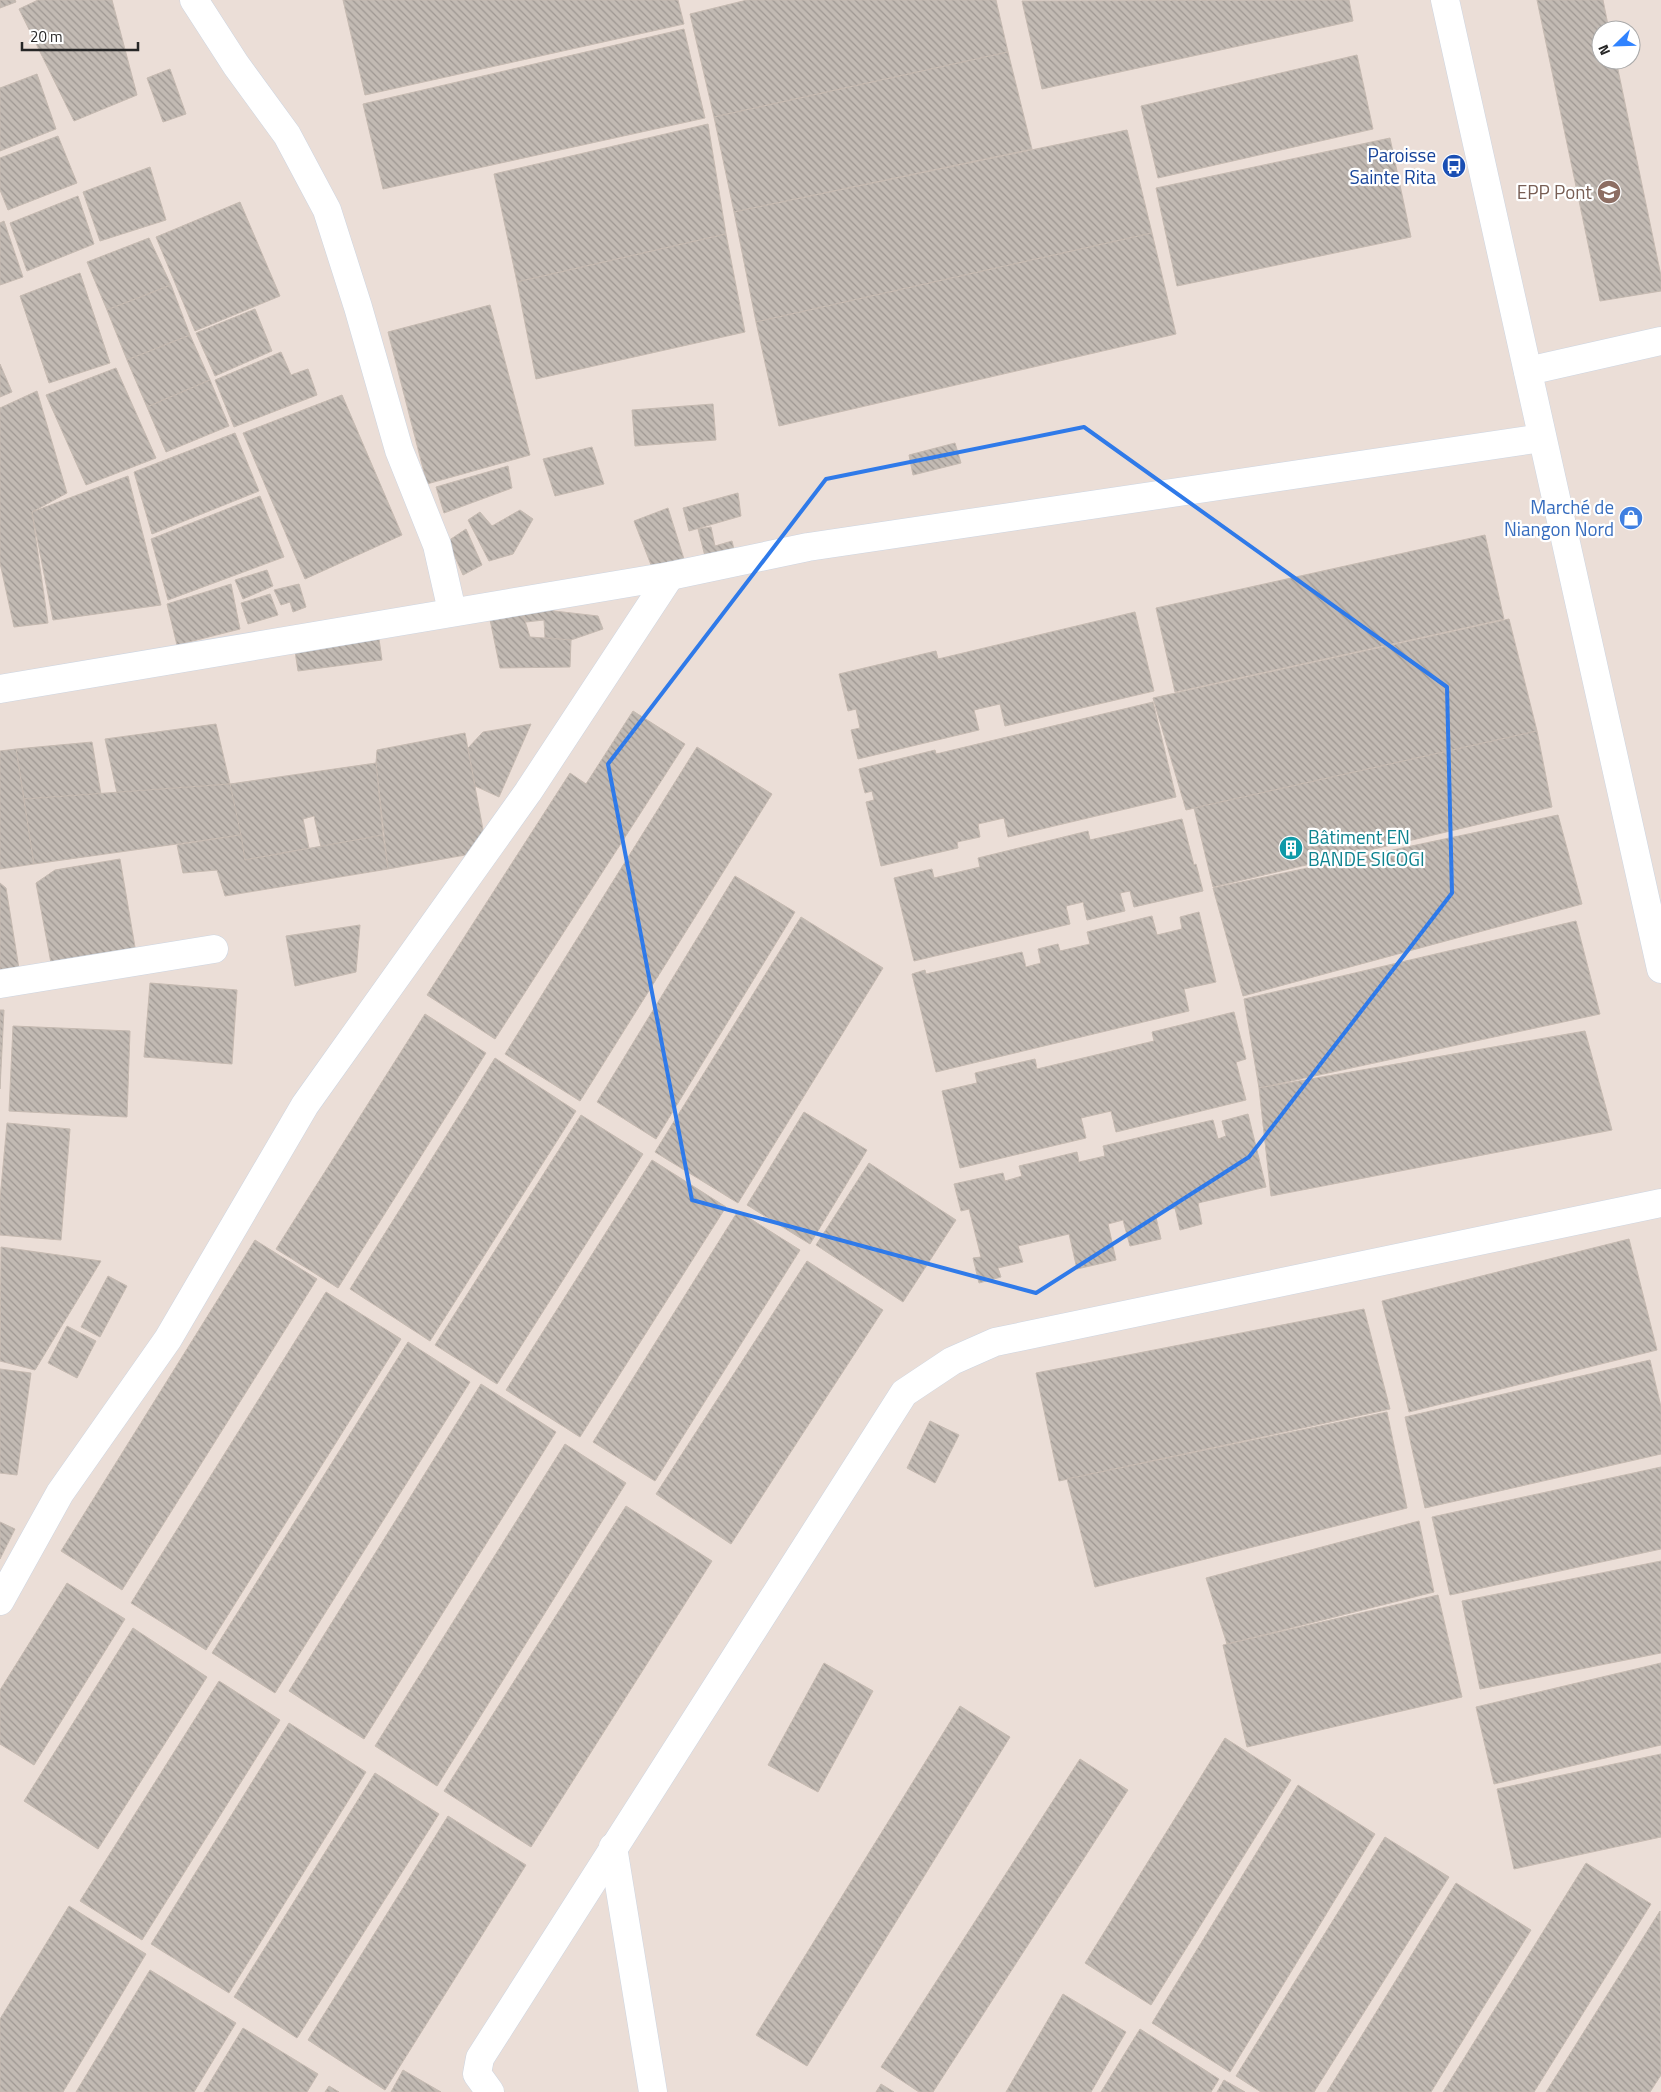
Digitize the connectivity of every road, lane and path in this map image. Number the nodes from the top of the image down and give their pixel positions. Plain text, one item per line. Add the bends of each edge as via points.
1 (194, 0) edge
2 (1446, 0) edge
3 (1661, 340) edge
4 (1528, 371) junction
5 (1542, 438) junction
6 (670, 576) junction
7 (452, 611) junction
8 (0, 689) edge
9 (214, 949) dead end
10 (1661, 969) edge
11 (0, 984) edge
12 (1661, 1203) edge
13 (0, 1601) edge
14 (613, 1847) junction
15 (490, 2092) edge
16 (653, 2092) edge

1 - 7 street via 287,135 327,210 398,450 437,545
2 - 4 street
3 - 4 street
4 - 5 street
5 - 6 street via 808,547
5 - 10 street
6 - 7 street
6 - 13 street via 528,792 305,1105 168,1338 60,1493
7 - 8 street
9 - 11 street
12 - 14 street via 995,1342 952,1361 904,1393
14 - 15 street via 480,2058 477,2074
14 - 16 street

